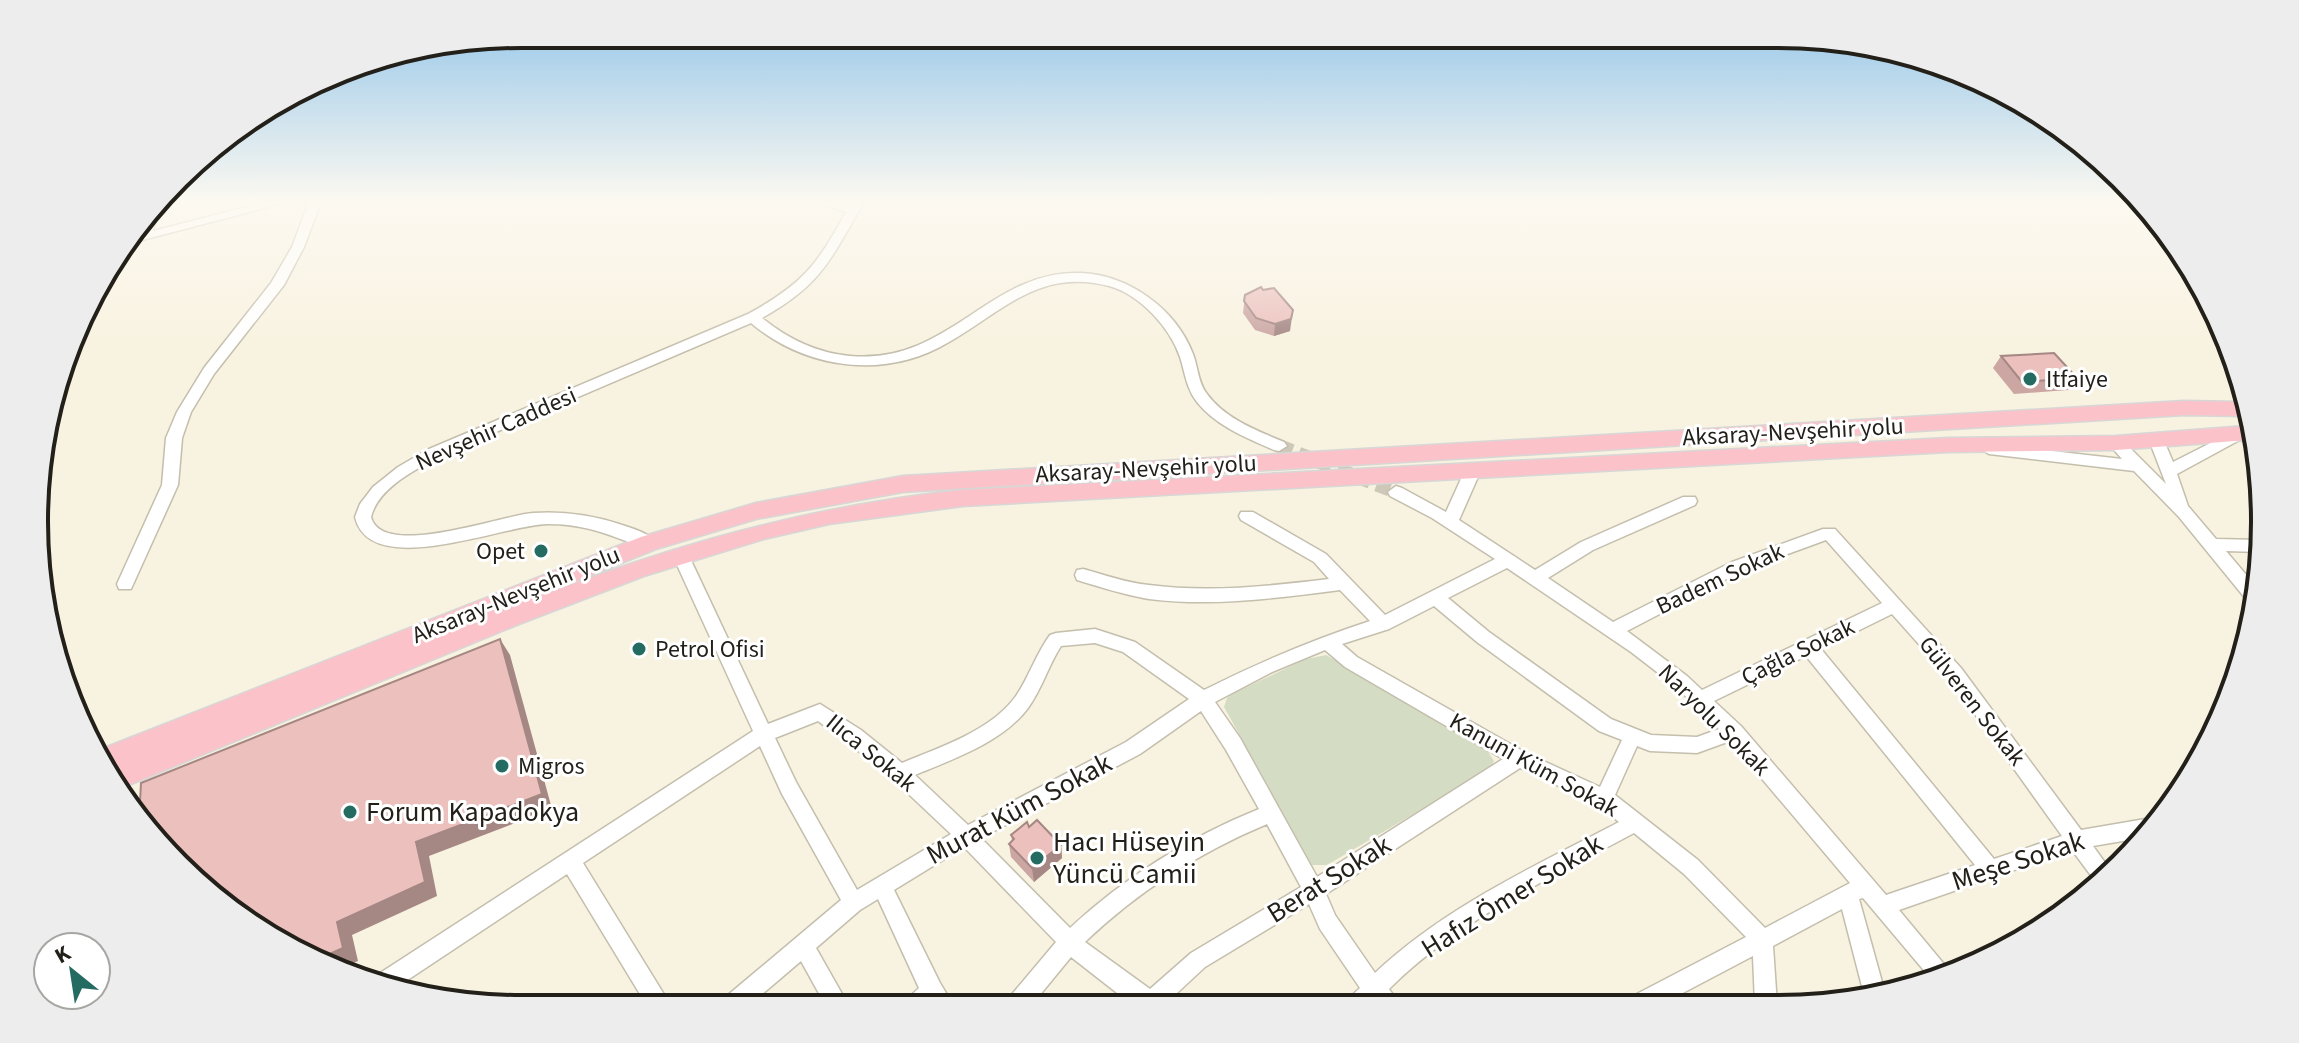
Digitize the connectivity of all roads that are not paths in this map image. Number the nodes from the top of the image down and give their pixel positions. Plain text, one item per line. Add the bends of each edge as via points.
1 (296, 251) edge
2 (832, 251) edge
3 (753, 317) junction
4 (2237, 409) edge
5 (2132, 411) junction
6 (2091, 414) junction
7 (2243, 433) edge
8 (2243, 434) edge
9 (2157, 440) junction
10 (2116, 443) junction
11 (1948, 445) junction
12 (1279, 446) tunnel mouth
13 (2138, 466) junction
14 (1473, 470) junction
15 (2168, 472) junction
16 (1396, 492) tunnel mouth
17 (1689, 501) dead end
18 (2185, 513) junction
19 (1247, 516) dead end
20 (1450, 521) junction
21 (1829, 533) joint
22 (649, 543) junction
23 (2210, 545) junction
24 (2250, 546) edge
25 (680, 554) junction
26 (1508, 560) junction
27 (1083, 575) dead end
28 (1535, 578) junction
29 (1346, 583) junction
30 (125, 584) dead end
31 (2246, 589) edge
32 (1437, 599) junction
33 (1894, 605) junction
34 (1383, 624) junction
35 (1613, 630) junction
36 (1327, 642) junction
37 (1809, 647) junction
38 (1203, 699) junction
39 (1701, 699) junction
40 (1734, 732) junction
41 (764, 734) junction
42 (1633, 736) junction
43 (184, 752) junction
44 (110, 757) edge
45 (1519, 759) junction
46 (899, 773) junction
47 (122, 776) edge
48 (129, 787) edge
49 (1604, 798) junction
50 (1271, 813) junction
51 (1635, 823) junction
52 (2137, 830) edge
53 (965, 836) junction
54 (2076, 840) junction
55 (570, 860) junction
56 (1990, 869) junction
57 (2098, 870) edge
58 (881, 885) junction
59 (1314, 890) junction
60 (1856, 890) junction
61 (853, 903) junction
62 (1882, 906) junction
63 (1762, 939) junction
64 (1070, 942) junction
65 (804, 946) junction
66 (1935, 968) edge
67 (393, 977) edge
68 (1873, 985) edge
69 (1373, 988) junction
70 (653, 995) edge
71 (746, 995) edge
72 (832, 995) edge
73 (936, 995) edge
74 (1026, 995) edge
75 (1136, 995) edge
76 (1159, 995) edge
77 (1367, 995) edge
78 (1380, 995) edge
79 (1658, 995) edge
80 (1765, 995) edge

1 - 30 street via 184,412 174,438 170,485
2 - 3 street via 812,276
3 - 12 street via 780,340 808,352 849,360 891,360 932,346 1030,284 1083,278 1113,283 1137,294 1176,335 1196,388 1212,408
3 - 22 street, Nevşehir Caddesi via 421,460 372,497 363,520 376,537 404,544 548,518 607,524
4 - 5 highway, Aksaray-Nevşehir yolu
5 - 6 highway, Aksaray-Nevşehir yolu
5 - 9 highway
6 - 10 highway
6 - 22 highway, Aksaray-Nevşehir yolu via 903,484 756,511
7 - 9 highway, Aksaray-Nevşehir yolu
8 - 15 street
9 - 10 highway, Aksaray-Nevşehir yolu
9 - 15 street
10 - 11 highway, Aksaray-Nevşehir yolu
10 - 13 street
11 - 13 street
11 - 14 highway, Aksaray-Nevşehir yolu
13 - 18 street
14 - 20 street
14 - 25 highway, Aksaray-Nevşehir yolu via 922,500 791,522
15 - 18 street
16 - 20 street, Naryolu Sokak
17 - 28 street via 1587,546
18 - 23 street
19 - 29 street via 1320,558
20 - 26 street, Naryolu Sokak
21 - 33 street, Gülveren Sokak
21 - 35 street, Badem Sokak via 1738,566
22 - 44 highway, Aksaray-Nevşehir yolu
23 - 24 street
23 - 31 street
25 - 41 street
25 - 43 highway, Aksaray-Nevşehir yolu via 573,592
26 - 28 street, Naryolu Sokak
26 - 32 street, Murat Küm Sokak
27 - 29 street via 1189,596
28 - 35 street, Naryolu Sokak
29 - 34 street
32 - 34 street, Murat Küm Sokak
32 - 42 street via 1605,725
33 - 37 street, Çağla Sokak
33 - 54 street, Gülveren Sokak via 1978,702
34 - 36 street, Murat Küm Sokak
35 - 39 street, Naryolu Sokak
36 - 38 street, Murat Küm Sokak
36 - 45 street, Kanuni Küm Sokak via 1351,662
37 - 39 street, Çağla Sokak
37 - 56 street
38 - 46 street via 1129,647 1095,636 1056,640 1020,705 980,735
38 - 50 street
38 - 53 street, Murat Küm Sokak via 1133,748
39 - 40 street, Naryolu Sokak
40 - 42 street via 1697,745 1650,743
40 - 60 street, Naryolu Sokak
41 - 46 street, Ilıca Sokak via 820,712
41 - 55 street
41 - 61 street
42 - 49 street
43 - 47 highway, Aksaray-Nevşehir yolu
43 - 48 highway
45 - 49 street, Kanuni Küm Sokak
45 - 59 street, Berat Sokak
46 - 53 street, Ilıca Sokak
49 - 51 street, Kanuni Küm Sokak
50 - 59 street
50 - 64 street via 1188,853 1100,914
51 - 63 street, Kanuni Küm Sokak via 1691,867
51 - 69 street, Hafız Ömer Sokak via 1445,932
52 - 54 street, Meşe Sokak
53 - 58 street, Murat Küm Sokak
53 - 64 street, Ilıca Sokak
54 - 56 street, Meşe Sokak
54 - 57 street, Gülveren Sokak
55 - 67 street
55 - 70 street
56 - 62 street, Meşe Sokak
58 - 61 street, Murat Küm Sokak
58 - 73 street
59 - 69 street via 1327,922
59 - 76 street, Berat Sokak via 1198,960
60 - 62 street, Naryolu Sokak
60 - 63 street
60 - 68 street
61 - 65 street, Murat Küm Sokak
62 - 66 street, Naryolu Sokak
63 - 79 street
63 - 80 street
64 - 74 street
64 - 75 street, Ilıca Sokak
65 - 71 street, Murat Küm Sokak
65 - 72 street
69 - 77 street, Hafız Ömer Sokak
69 - 78 street

